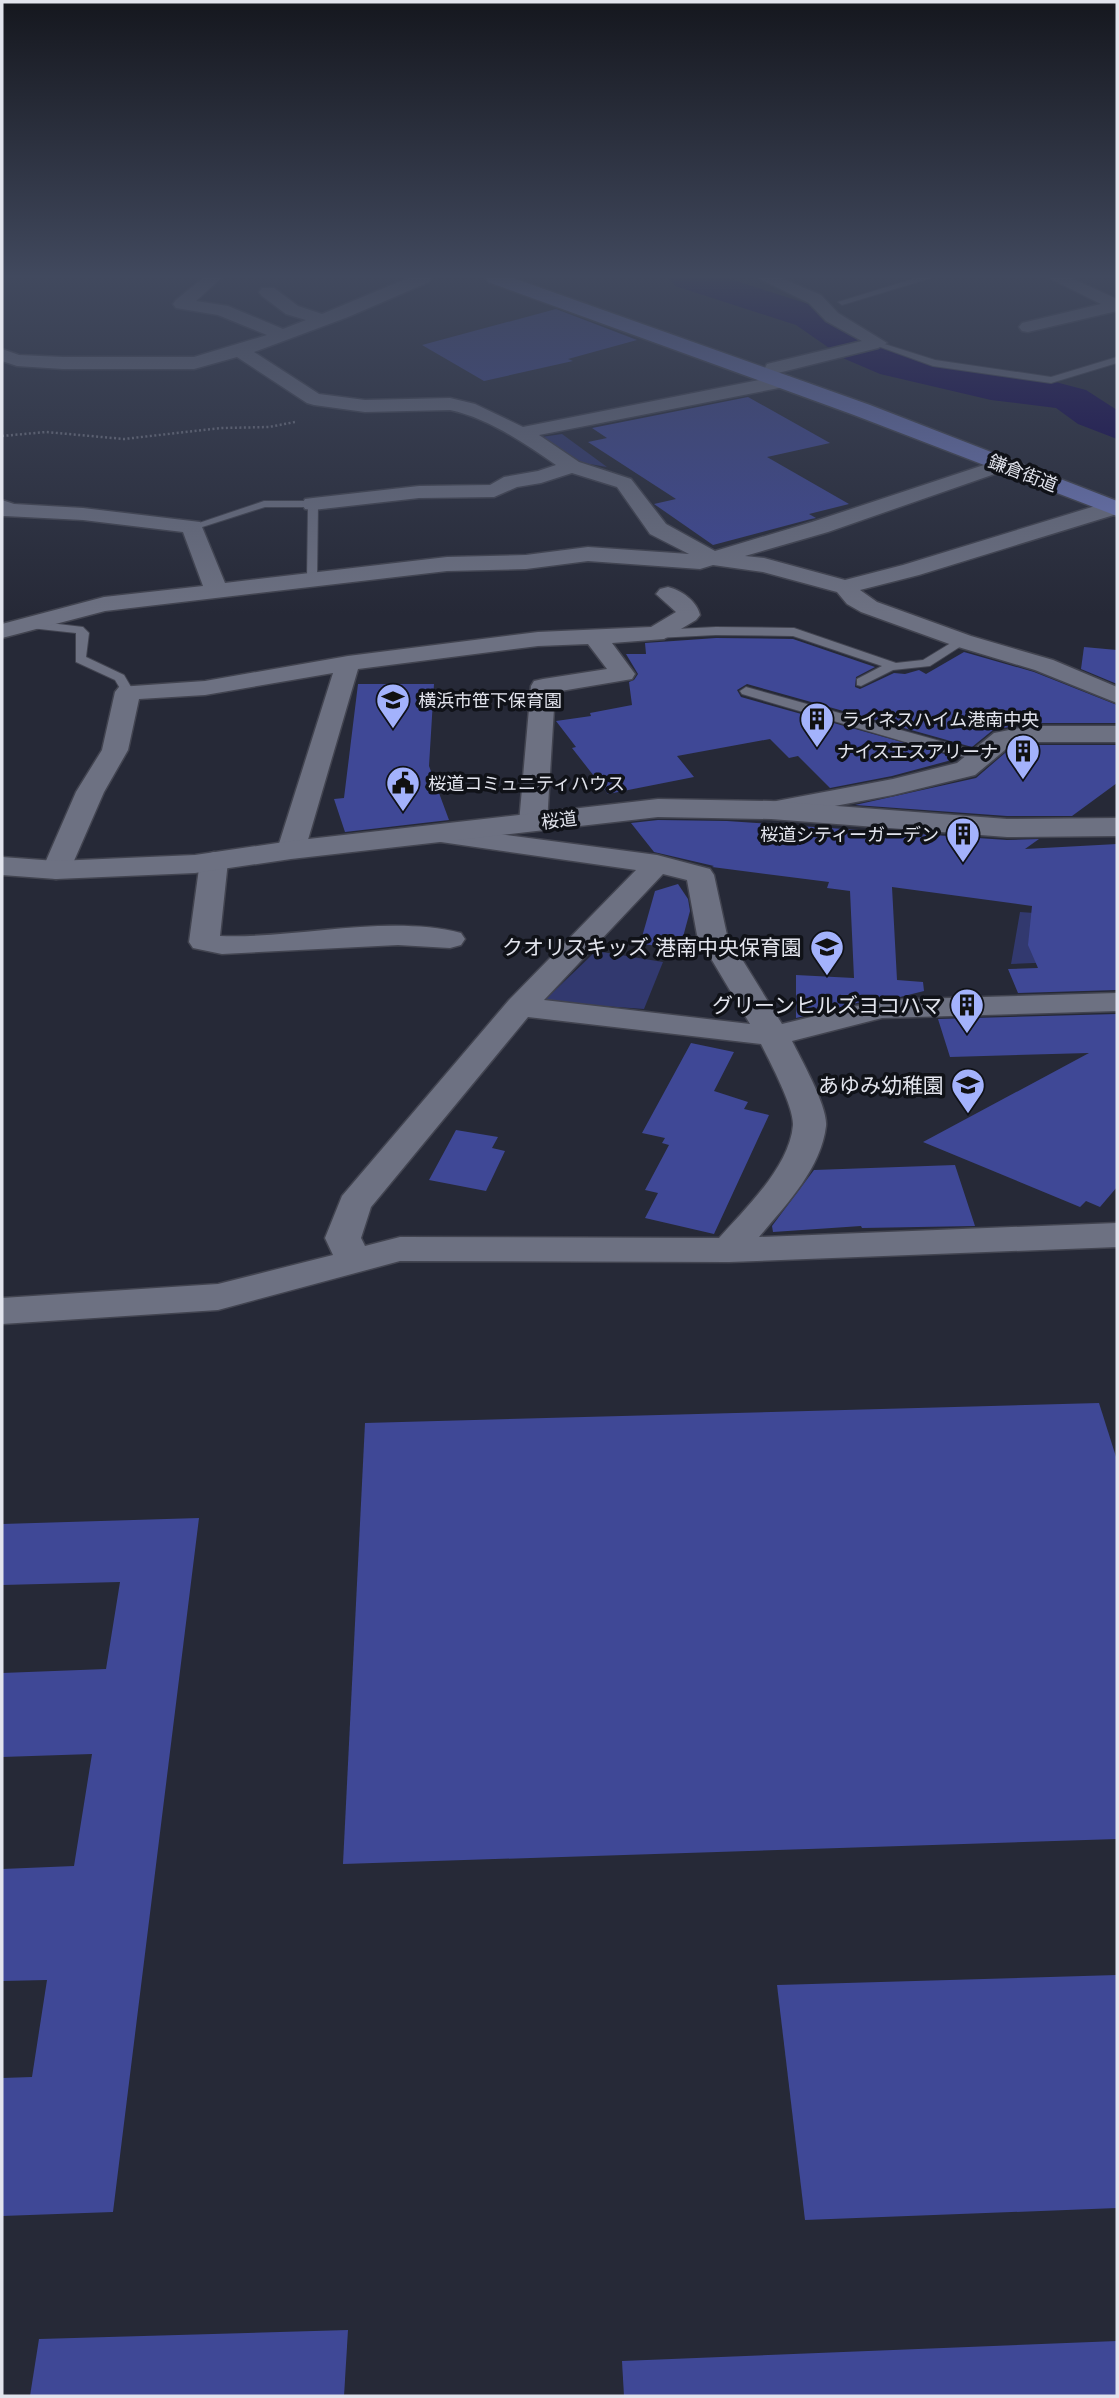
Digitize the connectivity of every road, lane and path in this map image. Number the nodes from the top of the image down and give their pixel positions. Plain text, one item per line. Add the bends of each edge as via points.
1 (300, 390) edge
2 (713, 390) edge
3 (816, 390) edge
4 (818, 390) edge
5 (468, 408) junction
6 (369, 413) dead end
7 (222, 428) dead end
8 (521, 433) junction
9 (2, 436) edge
10 (1002, 465) junction
11 (572, 466) junction
12 (313, 504) junction
13 (1116, 504) edge
14 (2, 506) edge
15 (192, 527) junction
16 (714, 559) junction
17 (313, 579) junction
18 (845, 587) junction
19 (216, 589) junction
20 (668, 594) dead end
21 (26, 624) junction
22 (2, 631) edge
23 (656, 634) junction
24 (595, 637) junction
25 (963, 641) junction
26 (348, 663) junction
27 (892, 666) junction
28 (1070, 676) junction
29 (861, 682) dead end
30 (1046, 690) dead end
31 (746, 691) dead end
32 (128, 692) junction
33 (1117, 696) edge
34 (1117, 734) edge
35 (982, 757) junction
36 (771, 810) junction
37 (533, 824) junction
38 (1117, 827) edge
39 (437, 834) junction
40 (290, 850) junction
41 (214, 861) junction
42 (657, 864) junction
43 (2, 866) edge
44 (56, 870) junction
45 (450, 939) dead end
46 (1117, 1002) edge
47 (520, 1007) junction
48 (773, 1036) junction
49 (1117, 1235) edge
50 (729, 1250) junction
51 (354, 1261) junction
52 (2, 1311) edge

1 - 5 street via 314,399 365,406 450,404
2 - 8 street
3 - 10 main road, 鎌倉街道
4 - 13 main road, 鎌倉街道
5 - 6 street
5 - 8 street
7 - 9 path via 124,439 46,432
8 - 11 street
10 - 13 main road, 鎌倉街道
10 - 16 street
11 - 12 street via 512,481 494,491 419,492
11 - 16 street via 624,483 657,529
12 - 15 lane via 264,504
12 - 17 lane
13 - 18 street
14 - 15 street via 5,510 83,513
15 - 19 street
16 - 17 street via 700,562 588,554
16 - 18 street via 764,565
17 - 19 street
18 - 25 street via 869,607
19 - 21 street via 104,604
20 - 23 street via 687,608 688,615
21 - 22 street
21 - 32 lane via 79,630 83,633 80,659 120,678
23 - 24 street
23 - 27 lane via 794,632
24 - 26 street via 538,639
24 - 37 street via 623,674 543,686
25 - 27 lane via 926,663
25 - 28 street
26 - 32 street via 205,688
26 - 40 street
27 - 29 lane
28 - 30 street
28 - 33 street
31 - 35 lane
32 - 44 street via 115,750 90,792
34 - 35 street via 1030,734 1003,740
35 - 36 street via 965,769
36 - 37 street, 桜道 via 658,808
36 - 38 street, 桜道 via 1007,828
37 - 39 street, 桜道
39 - 40 street, 桜道
39 - 42 street
40 - 41 street, 桜道
41 - 44 street, 桜道
41 - 45 street via 204,942 222,945 398,936
42 - 47 street
42 - 48 street via 700,875 712,935
43 - 44 street, 桜道
46 - 48 street via 882,1009
47 - 48 street
47 - 51 street via 354,1204 343,1238
48 - 50 street via 795,1078 810,1124 800,1156 782,1187
49 - 50 street
50 - 51 street via 400,1249
51 - 52 street via 219,1297

